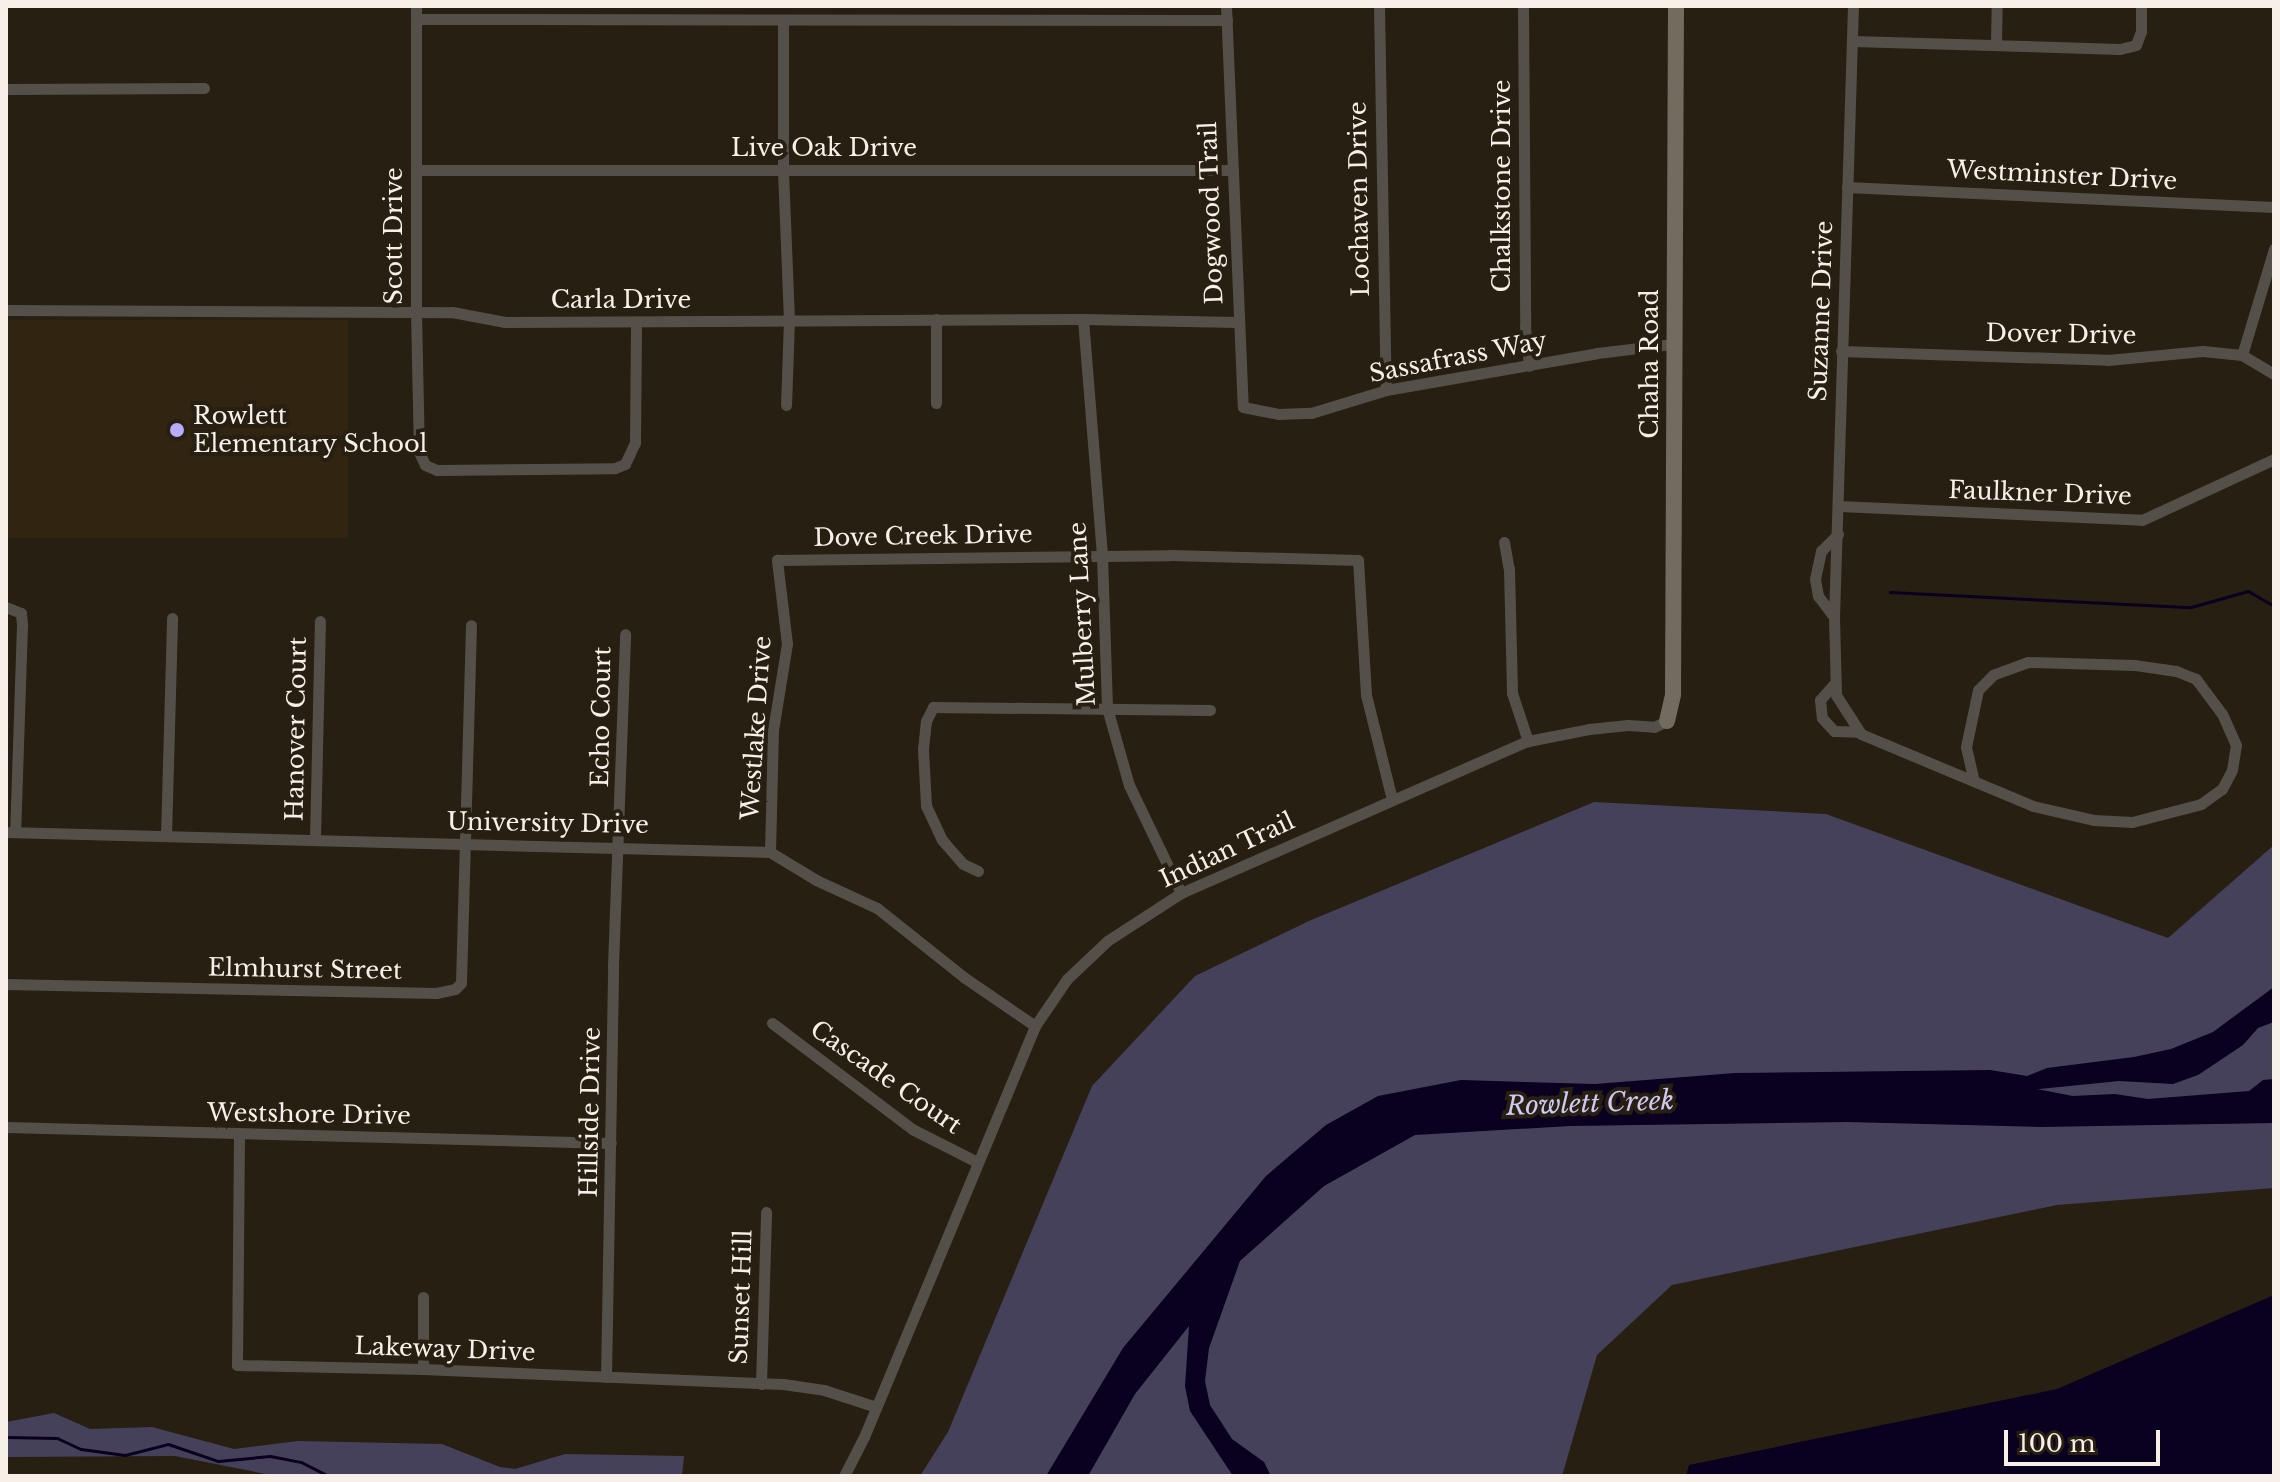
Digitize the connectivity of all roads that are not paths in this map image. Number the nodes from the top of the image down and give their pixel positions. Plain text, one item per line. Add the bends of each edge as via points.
1 (416, 6) edge
2 (1226, 6) edge
3 (1379, 6) edge
4 (1523, 6) edge
5 (1676, 6) edge
6 (1853, 6) edge
7 (1997, 6) edge
8 (2141, 6) edge
9 (416, 19) junction
10 (1227, 20) junction
11 (783, 21) junction
12 (1853, 41) junction
13 (1996, 45) junction
14 (204, 88) dead end
15 (6, 89) edge
16 (416, 170) junction
17 (1233, 170) junction
18 (783, 171) junction
19 (1847, 187) junction
20 (2274, 207) edge
21 (2274, 249) edge
22 (6, 310) edge
23 (416, 312) junction
24 (936, 319) junction
25 (1083, 319) junction
26 (789, 320) junction
27 (636, 322) junction
28 (1237, 322) junction
29 (1673, 344) junction
30 (1841, 351) junction
31 (2242, 355) junction
32 (1529, 366) junction
33 (2274, 374) edge
34 (1386, 390) junction
35 (936, 403) dead end
36 (786, 405) dead end
37 (1253, 412) joint
38 (2274, 459) edge
39 (1839, 506) junction
40 (1838, 534) junction
41 (1504, 542) dead end
42 (1102, 556) junction
43 (777, 560) joint
44 (6, 607) edge
45 (1834, 617) junction
46 (172, 618) dead end
47 (320, 621) dead end
48 (471, 625) dead end
49 (625, 634) dead end
50 (1833, 685) junction
51 (1107, 708) junction
52 (1210, 710) dead end
53 (1667, 721) joint
54 (1858, 732) junction
55 (1528, 741) junction
56 (1973, 778) junction
57 (1392, 799) junction
58 (11, 832) edge
59 (166, 836) junction
60 (315, 839) junction
61 (465, 843) junction
62 (620, 848) junction
63 (770, 852) junction
64 (978, 871) dead end
65 (1181, 893) junction
66 (6, 984) edge
67 (772, 1023) dead end
68 (1035, 1026) junction
69 (6, 1127) edge
70 (239, 1136) junction
71 (611, 1143) junction
72 (977, 1162) junction
73 (766, 1212) dead end
74 (423, 1297) dead end
75 (423, 1369) junction
76 (606, 1377) junction
77 (761, 1384) junction
78 (876, 1407) junction
79 (844, 1476) edge

1 - 9 street, Scott Drive
2 - 10 street, Dogwood Trail
3 - 34 street, Lochaven Drive
4 - 32 street, Chalkstone Drive
5 - 29 street, Chaha Road
6 - 12 street, Suzanne Drive
7 - 13 street
8 - 13 street via 2136,45
9 - 11 street
9 - 16 street, Scott Drive
10 - 11 street
10 - 17 street, Dogwood Trail
11 - 18 street
12 - 13 street
12 - 19 street, Suzanne Drive
14 - 15 street
16 - 18 street, Live Oak Drive
16 - 23 street, Scott Drive
17 - 18 street, Live Oak Drive
17 - 28 street, Dogwood Trail
18 - 26 street
19 - 20 street, Westminster Drive
19 - 30 street, Suzanne Drive
21 - 31 street
22 - 23 street, Carla Drive
23 - 27 street, Carla Drive via 452,312 505,322
23 - 27 street, Scott Drive via 419,452 425,465 437,470 625,464 635,443
24 - 25 street, Carla Drive
24 - 26 street, Carla Drive
24 - 35 street
25 - 28 street, Carla Drive
25 - 42 street, Mulberry Lane
26 - 27 street, Carla Drive
26 - 36 street
28 - 37 street, Dogwood Trail via 1240,395 1243,407
29 - 32 street, Sassafrass Way
29 - 53 street, Chaha Road via 1673,694
30 - 31 street, Dover Drive via 2108,360 2203,351
30 - 39 street, Suzanne Drive
31 - 33 street, Dover Drive
32 - 34 street, Sassafrass Way
34 - 37 street, Sassafrass Way via 1311,413
38 - 39 street, Faulkner Drive via 2142,520
39 - 40 street, Suzanne Drive
40 - 45 street, Suzanne Drive
40 - 45 street via 1821,551 1815,579 1818,596
41 - 55 street via 1512,693
42 - 43 street, Dove Creek Drive
42 - 51 street, Mulberry Lane
42 - 57 street, Dove Creek Drive via 1358,560 1366,695
43 - 63 street, Westlake Drive via 787,644 773,730
44 - 58 street via 21,613 22,625
45 - 50 street, Suzanne Drive
46 - 59 street
47 - 60 street, Hanover Court
48 - 61 street
49 - 62 street, Echo Court
50 - 54 street
50 - 54 street via 1820,700 1822,718 1834,731
51 - 52 street
51 - 64 street via 933,707 923,749 926,805 942,840 963,864
51 - 65 street, Mulberry Lane via 1129,785
53 - 55 street, Indian Trail via 1654,727 1589,729
54 - 56 street
55 - 57 street, Indian Trail
56 - 56 street via 2033,806 2094,820 2132,822 2201,804 2222,789 2236,745 2222,714 2196,679 2176,671 2028,662 1993,675 1978,690 1966,747
57 - 65 street, Indian Trail
58 - 59 street, University Drive
59 - 60 street, University Drive
60 - 61 street, University Drive
61 - 62 street, University Drive
61 - 66 street, Elmhurst Street via 461,983 448,992
62 - 63 street, University Drive
62 - 71 street, Hillside Drive
63 - 68 street, University Drive via 877,908
65 - 68 street, Indian Trail via 1107,941 1067,979
67 - 72 street, Cascade Court via 912,1129
68 - 72 street, Indian Trail
69 - 70 street, Westshore Drive
70 - 71 street, Westshore Drive
70 - 75 street, Lakeway Drive via 237,1365
71 - 76 street, Hillside Drive
72 - 78 street, Indian Trail
73 - 77 street, Sunset Hill
74 - 75 street
75 - 76 street, Lakeway Drive
76 - 77 street, Lakeway Drive
77 - 78 street, Lakeway Drive via 824,1390
78 - 79 street, Indian Trail

